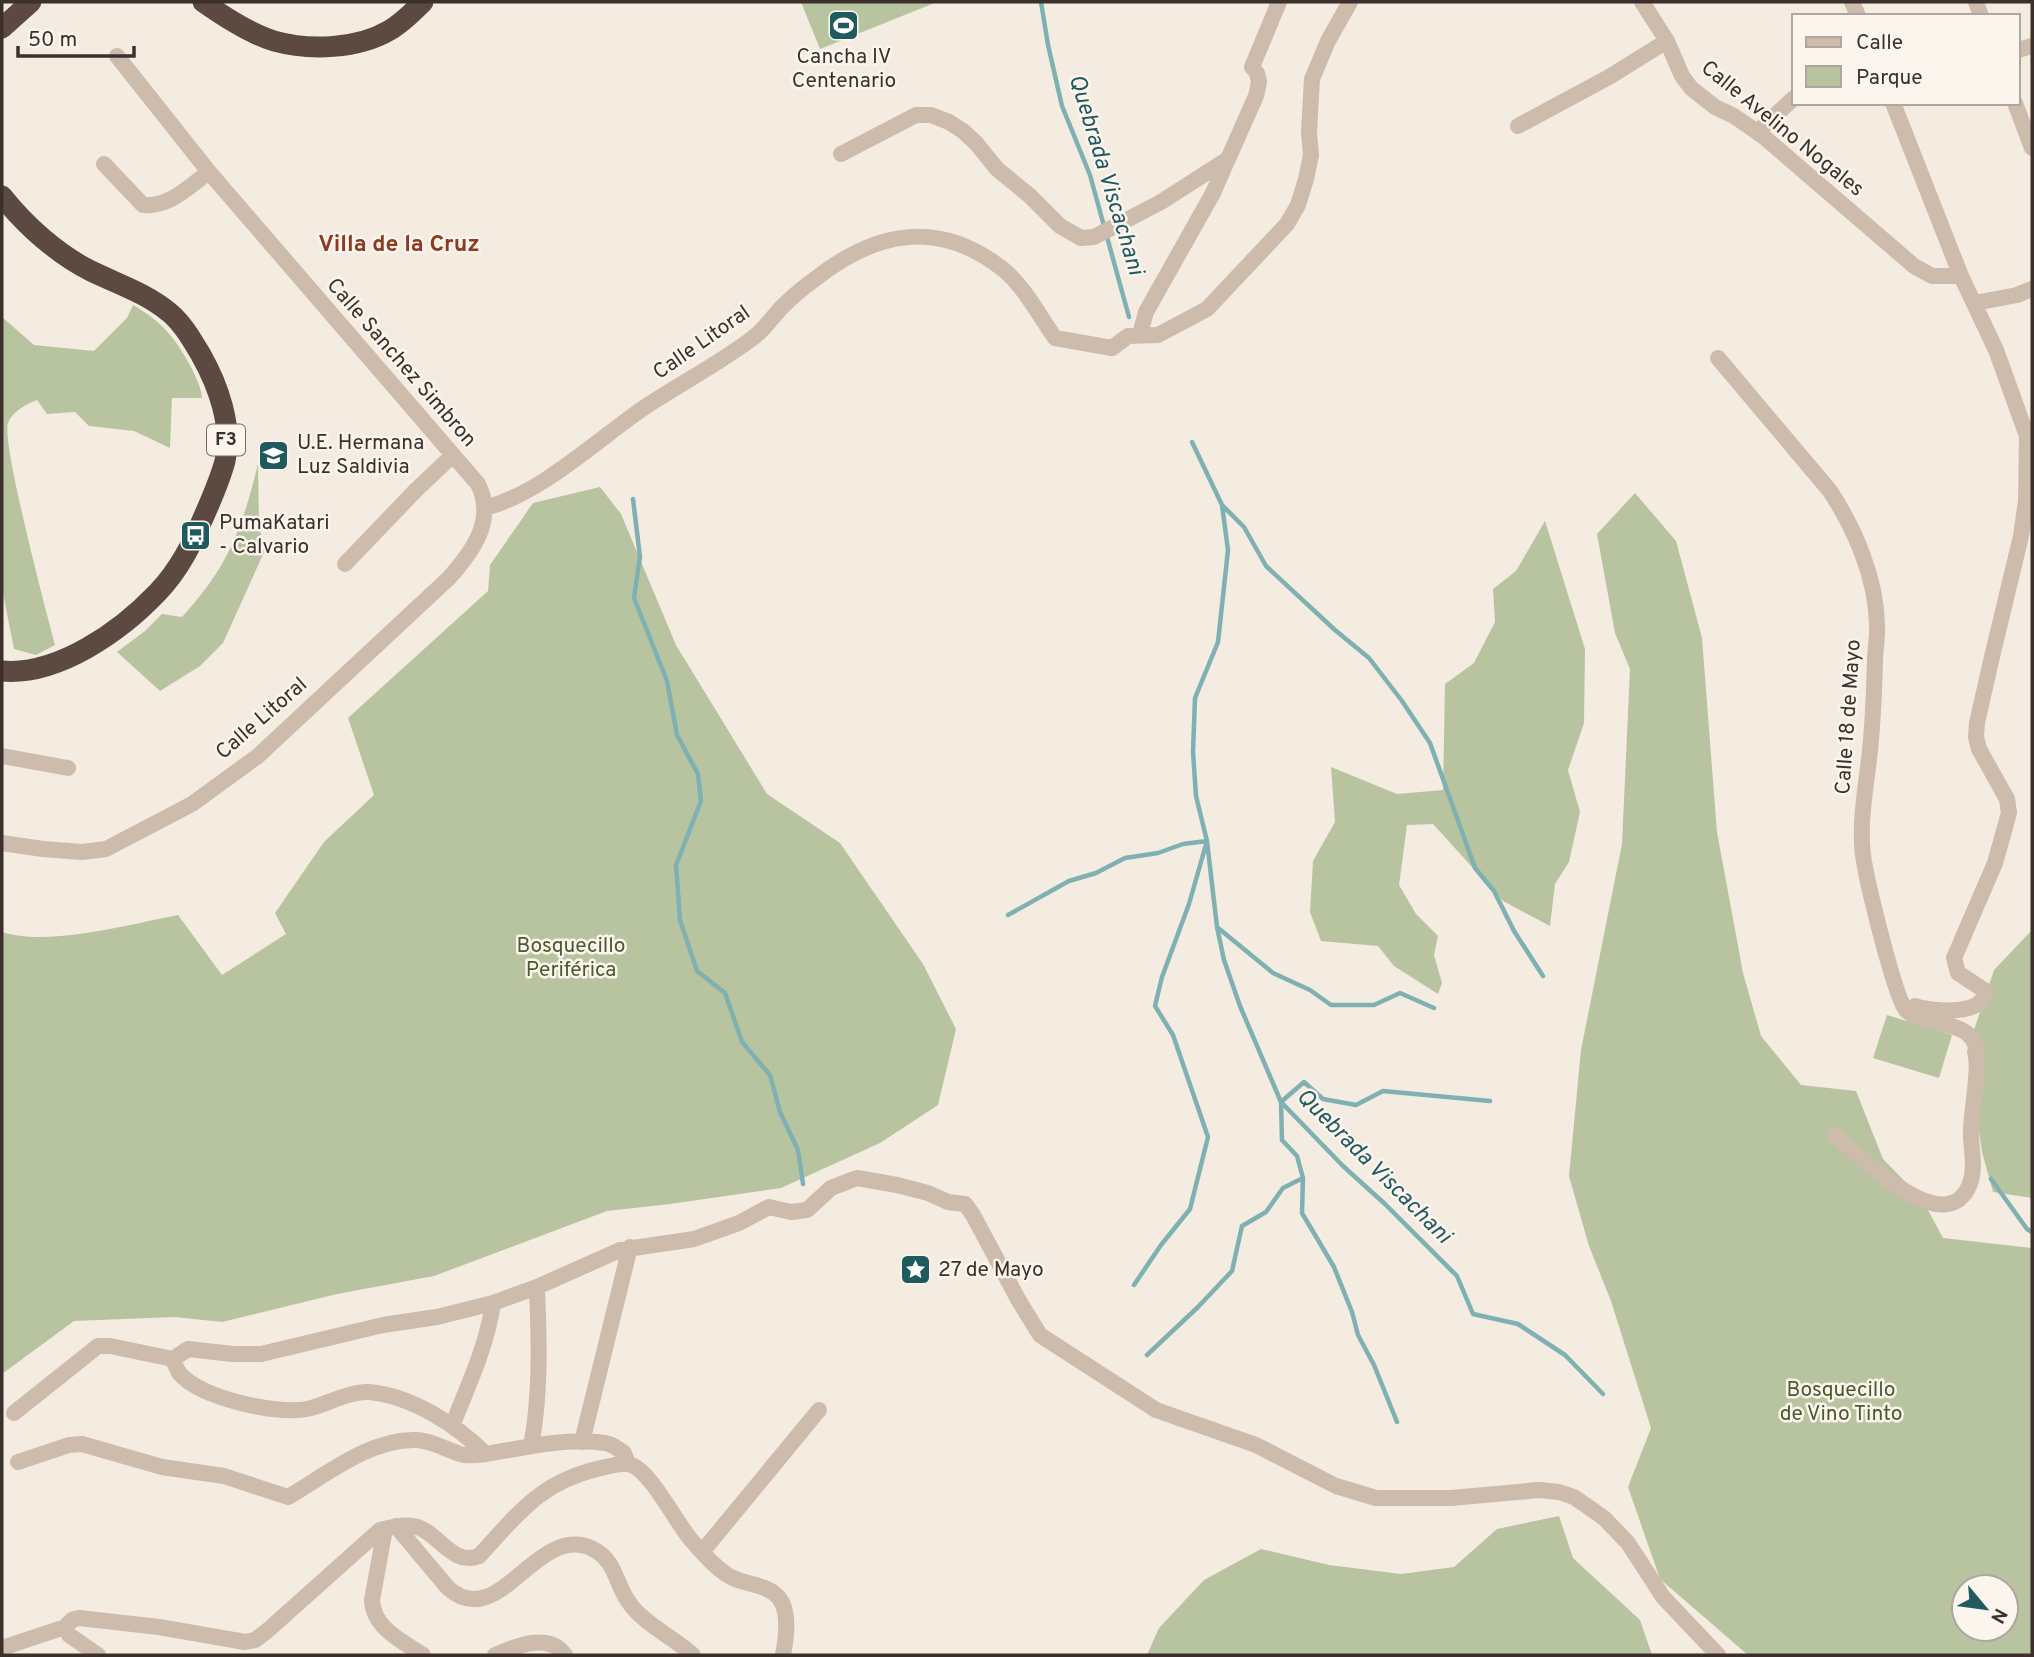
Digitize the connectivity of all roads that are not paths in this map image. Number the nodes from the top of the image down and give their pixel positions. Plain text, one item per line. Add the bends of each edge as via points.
1 (31, 2) edge
2 (203, 2) edge
3 (423, 2) edge
4 (1279, 2) edge
5 (1350, 2) edge
6 (1642, 2) edge
7 (2, 28) edge
8 (1667, 41) junction
9 (117, 56) dead end
10 (1792, 100) edge
11 (1894, 105) edge
12 (2016, 105) edge
13 (1518, 126) dead end
14 (1757, 132) junction
15 (2032, 148) edge
16 (841, 154) dead end
17 (1228, 159) junction
18 (104, 164) dead end
19 (209, 172) junction
20 (2, 196) edge
21 (1961, 276) junction
22 (2032, 289) edge
23 (1975, 303) junction
24 (1140, 334) junction
25 (1718, 358) dead end
26 (2029, 439) edge
27 (452, 456) junction
28 (485, 508) junction
29 (345, 564) dead end
30 (2, 671) edge
31 (2, 756) edge
32 (68, 768) dead end
33 (2, 843) edge
34 (1901, 998) junction
35 (1835, 1135) dead end
36 (630, 1247) junction
37 (537, 1287) junction
38 (493, 1303) junction
39 (173, 1359) junction
40 (819, 1410) dead end
41 (14, 1413) dead end
42 (452, 1426) junction
43 (582, 1442) junction
44 (531, 1446) junction
45 (486, 1454) junction
46 (18, 1462) dead end
47 (628, 1464) junction
48 (390, 1528) junction
49 (702, 1552) junction
50 (65, 1626) junction
51 (2, 1648) edge
52 (98, 1655) edge
53 (423, 1655) edge
54 (495, 1655) edge
55 (565, 1655) edge
56 (693, 1655) edge
57 (783, 1655) edge
58 (1718, 1655) edge

1 - 7 highway
2 - 3 highway via 274,40 307,46 362,43 393,29
4 - 17 street via 1252,67 1259,82 1256,96
5 - 24 street, Calle Litoral via 1312,79 1311,155 1298,205 1287,224 1207,309 1158,335
6 - 8 street, Calle Avelino Nogales
8 - 13 street
8 - 14 street, Calle Avelino Nogales via 1690,88
9 - 19 street, Calle Sanchez Simbron
10 - 14 street
11 - 21 street
12 - 15 street
14 - 21 street, Calle Avelino Nogales via 1914,266 1932,276
16 - 17 street via 916,115 931,115 963,131 1060,226 1089,238 1161,202
17 - 24 street via 1146,312
18 - 19 street via 144,205 156,206 168,203
19 - 27 street, Calle Sanchez Simbron
20 - 30 highway, F3 via 30,227 70,258 127,286 178,321 205,362 216,389 226,445 221,474 196,536 174,573 148,602 114,631 70,655 38,668
21 - 23 street
22 - 23 street
23 - 26 street
24 - 28 street, Calle Litoral via 1128,336 1112,348 1055,338 1021,288 986,258 944,241 896,237 852,253 796,295 747,342 553,474
25 - 34 street, Calle 18 de Mayo via 1830,491 1866,565 1877,623 1875,702 1864,791 1864,866
26 - 34 street via 2021,536 1976,737 2007,799 2006,828 1996,863 1954,958 1958,973 1984,990 1984,998 1972,1007 1934,1010
27 - 28 street, Calle Sanchez Simbron via 478,484
27 - 29 street
28 - 33 street, Calle Litoral via 477,541 449,578 258,756 192,804 106,849 82,852
31 - 32 street
34 - 35 street via 1906,1009 1969,1034 1976,1046 1970,1141 1974,1165 1969,1186 1961,1198 1947,1204 1932,1203 1904,1192
36 - 37 street
36 - 43 street
36 - 58 street via 694,1239 769,1207 807,1210 831,1188 857,1178 965,1204 1040,1335 1156,1410 1256,1445 1336,1486 1376,1498 1451,1498 1539,1490 1574,1497 1604,1518 1628,1544 1662,1597
37 - 38 street
37 - 44 street
38 - 39 street via 261,1354 188,1349
38 - 42 street via 480,1355
39 - 41 street via 98,1346
39 - 42 street via 180,1374 218,1398 302,1410 367,1392 399,1398
40 - 49 street
42 - 45 street
43 - 44 street
43 - 47 street via 615,1446
44 - 45 street
45 - 46 street via 468,1456 428,1441 390,1444 367,1451 288,1497 223,1476 162,1467 82,1444
47 - 48 street via 561,1480 525,1506 472,1558 461,1557 415,1526
47 - 49 street via 650,1479
48 - 50 street via 380,1530 254,1640 79,1618
48 - 53 street via 373,1612 380,1625
48 - 56 street via 448,1588 468,1599 502,1590 549,1551 574,1545 592,1548 615,1569 635,1611
49 - 57 street via 730,1577 778,1596 785,1619
50 - 51 street
50 - 52 street via 69,1635
54 - 55 street via 539,1642 556,1646

